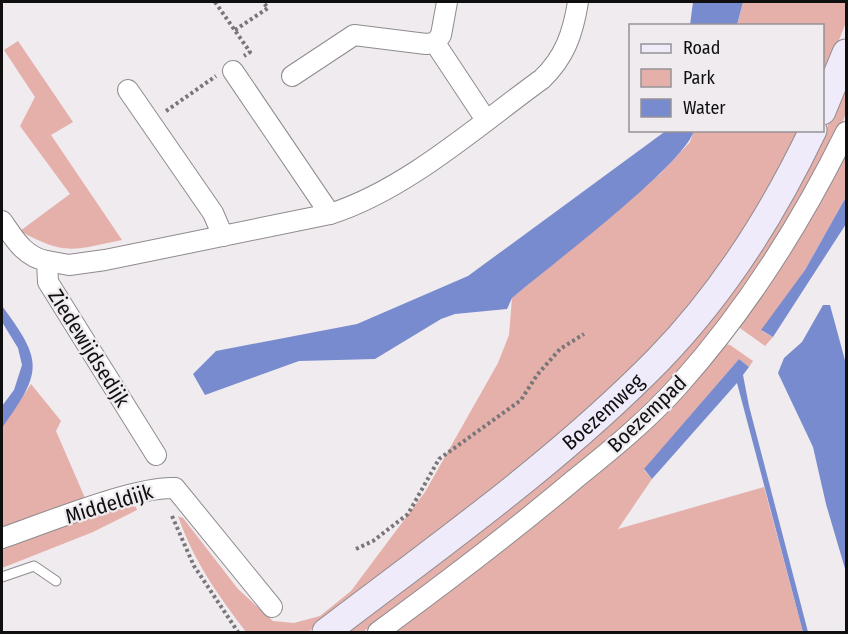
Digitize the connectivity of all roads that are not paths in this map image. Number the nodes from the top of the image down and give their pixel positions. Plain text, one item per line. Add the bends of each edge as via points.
1 (447, 2) edge
2 (578, 2) edge
3 (435, 43) junction
4 (846, 53) edge
5 (230, 68) road end
6 (292, 76) dead end
7 (128, 90) dead end
8 (824, 106) edge
9 (486, 120) junction
10 (812, 132) edge
11 (846, 132) edge
12 (330, 214) junction
13 (2, 221) edge
14 (223, 236) junction
15 (47, 261) junction
16 (156, 455) dead end
17 (2, 538) edge
18 (2, 577) edge
19 (56, 581) dead end
20 (272, 607) dead end
21 (326, 633) edge
22 (378, 633) edge

1 - 3 street via 441,35
2 - 9 street via 575,25 556,66
3 - 6 street via 354,35
3 - 9 street
4 - 8 main road
5 - 12 street
7 - 14 street via 213,213
9 - 12 street via 393,186
10 - 21 main road, Boezemweg via 761,226 715,292 660,357 589,427
11 - 22 street, Boezempad via 820,185 769,269 678,386 629,435 507,536
12 - 14 street
13 - 15 street, Ziedewijdsedijk via 22,249
14 - 15 street via 105,260 69,265
15 - 16 street, Ziedewijdsedijk via 48,282
17 - 20 street, Middeldijk via 128,496 175,489
18 - 19 lane via 34,566

